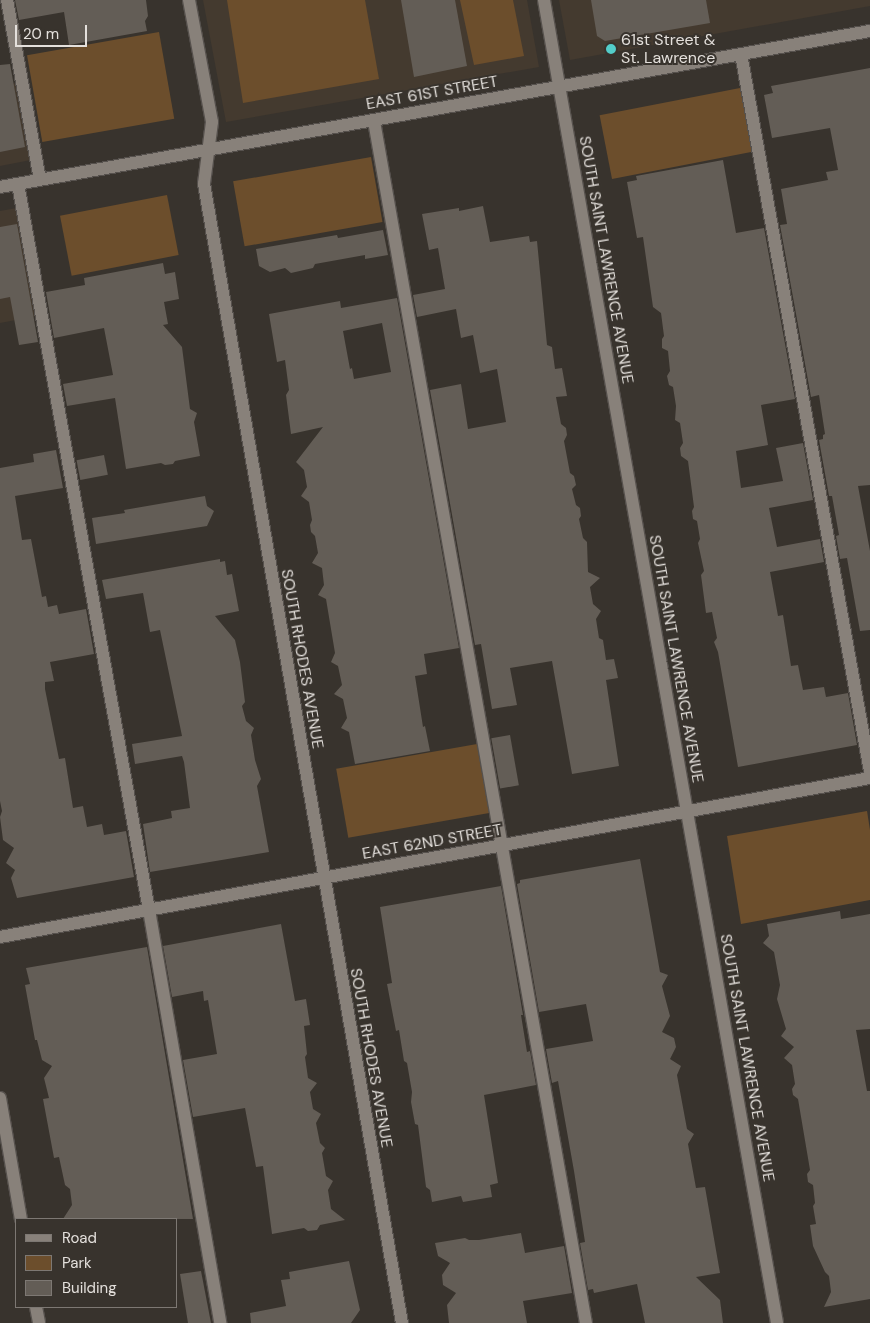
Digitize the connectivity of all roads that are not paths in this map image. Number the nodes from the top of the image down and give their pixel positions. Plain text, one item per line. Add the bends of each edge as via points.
1 (7, 0) edge
2 (189, 0) edge
3 (544, 0) edge
4 (870, 31) edge
5 (741, 54) junction
6 (559, 87) junction
7 (374, 121) junction
8 (208, 148) junction
9 (40, 179) junction
10 (18, 184) junction
11 (0, 187) edge
12 (870, 772) edge
13 (870, 778) edge
14 (687, 812) junction
15 (502, 845) junction
16 (323, 878) junction
17 (150, 910) junction
18 (0, 937) edge
19 (0, 1098) edge
20 (21, 1218) edge
21 (36, 1308) edge
22 (39, 1323) edge
23 (220, 1323) edge
24 (402, 1323) edge
25 (586, 1323) edge
26 (777, 1323) edge

1 - 9 street
2 - 8 street, SOUTH RHODES AVENUE via 212,122
3 - 6 street, SOUTH SAINT LAWRENCE AVENUE
4 - 5 street, EAST 61ST STREET
5 - 6 street, EAST 61ST STREET
5 - 12 street
6 - 7 street, EAST 61ST STREET
6 - 14 street, SOUTH SAINT LAWRENCE AVENUE
7 - 8 street, EAST 61ST STREET
7 - 15 street
8 - 9 street, EAST 61ST STREET
8 - 16 street, SOUTH RHODES AVENUE via 203,180
9 - 10 street, EAST 61ST STREET
10 - 11 street, EAST 61ST STREET
10 - 17 street
13 - 14 street, EAST 62ND STREET
14 - 15 street, EAST 62ND STREET
14 - 26 street, SOUTH SAINT LAWRENCE AVENUE
15 - 16 street, EAST 62ND STREET
15 - 25 street
16 - 17 street, EAST 62ND STREET
16 - 24 street, SOUTH RHODES AVENUE
17 - 18 street, EAST 62ND STREET
17 - 23 street
19 - 20 street
21 - 22 street

